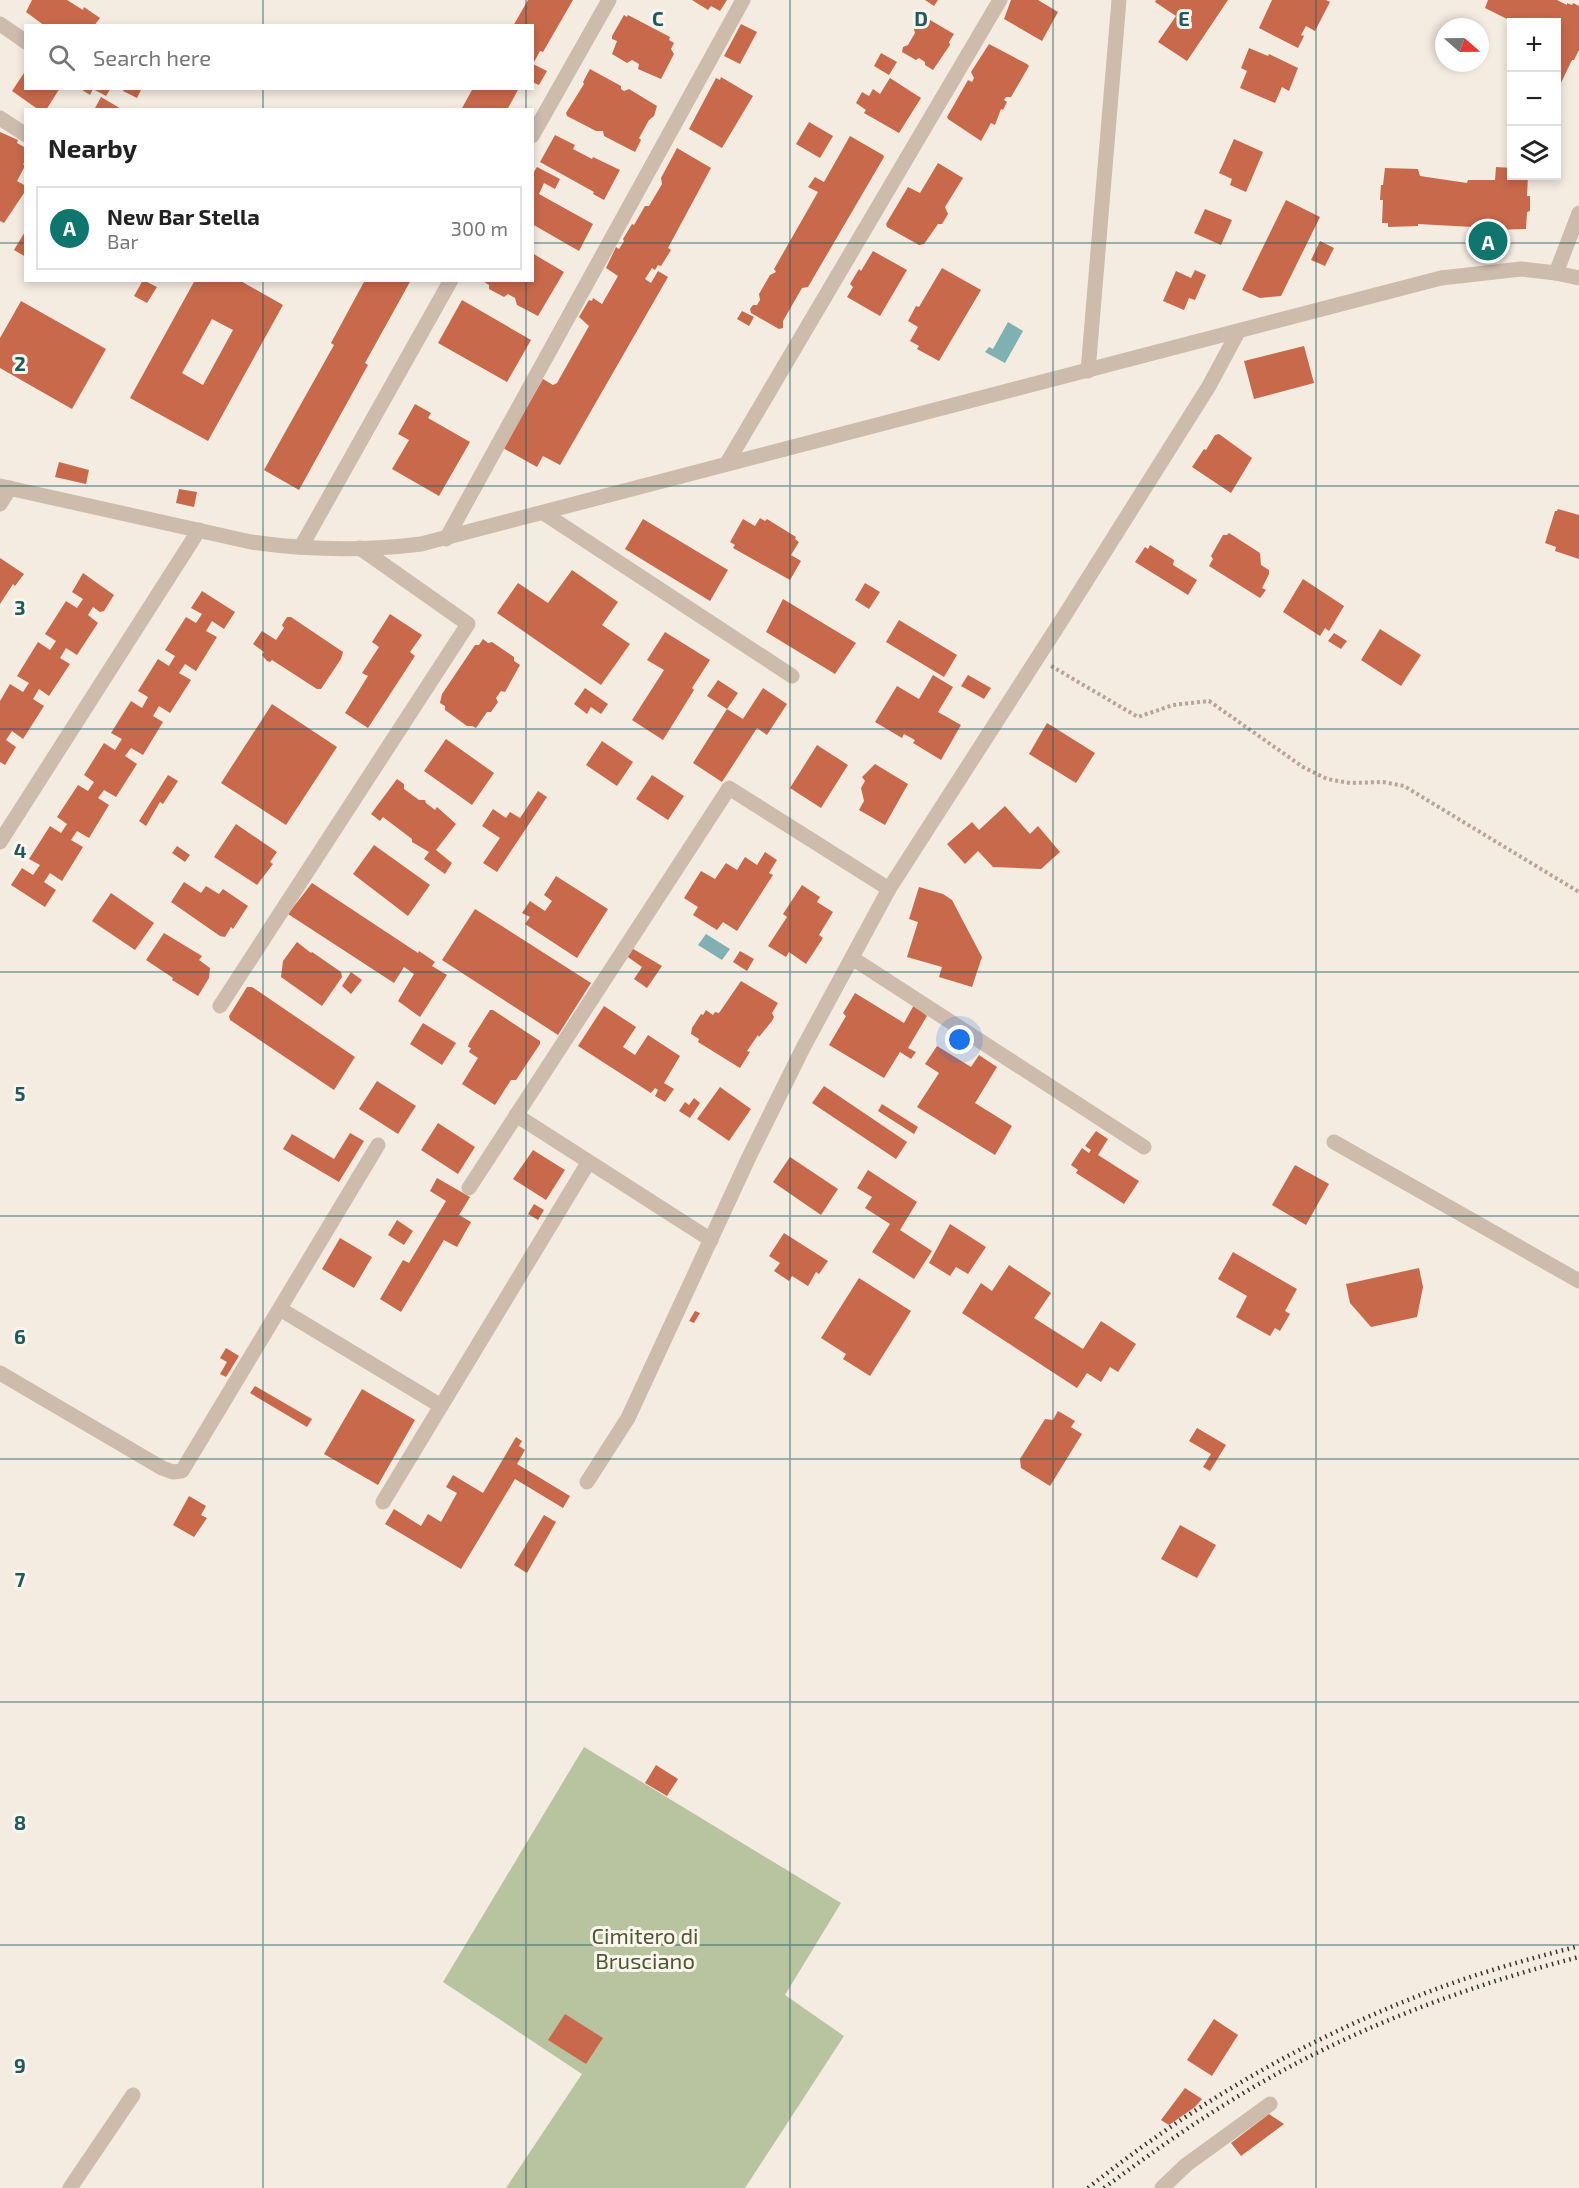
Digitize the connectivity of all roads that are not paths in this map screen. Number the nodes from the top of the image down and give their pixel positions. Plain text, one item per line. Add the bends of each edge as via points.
1 (609, 0) edge
2 (743, 0) edge
3 (1000, 0) edge
4 (1119, 0) edge
5 (0, 24) edge
6 (24, 41) edge
7 (0, 118) edge
8 (534, 132) edge
9 (24, 134) edge
10 (1579, 213) edge
11 (1556, 273) junction
12 (1579, 278) edge
13 (450, 282) edge
14 (1238, 332) junction
15 (1088, 371) junction
16 (727, 463) junction
17 (5, 487) edge
18 (0, 504) edge
19 (545, 514) junction
20 (199, 530) junction
21 (446, 539) junction
22 (301, 547) junction
23 (360, 548) junction
24 (792, 676) dead end
25 (0, 842) edge
26 (889, 889) junction
27 (852, 958) junction
28 (220, 1006) dead end
29 (516, 1115) junction
30 (1334, 1142) dead end
31 (378, 1145) dead end
32 (1144, 1147) dead end
33 (588, 1163) junction
34 (469, 1188) dead end
35 (711, 1240) junction
36 (1579, 1281) edge
37 (280, 1309) junction
38 (0, 1373) edge
39 (441, 1406) junction
40 (587, 1482) dead end
41 (383, 1502) dead end
42 (133, 2095) dead end
43 (1270, 2104) dead end
44 (70, 2188) edge
45 (1162, 2188) edge

1 - 8 street
2 - 21 street
3 - 16 street
4 - 15 street
5 - 6 street
7 - 9 street
10 - 11 street
11 - 12 street
11 - 14 street via 1521,269 1441,278
13 - 22 street
14 - 15 street
14 - 26 street via 1209,387
15 - 16 street
16 - 19 street
17 - 18 street
17 - 20 street
19 - 21 street
19 - 24 street
20 - 22 street via 251,542
20 - 25 street
21 - 23 street via 399,547
22 - 23 street
23 - 28 street via 468,624
26 - 27 street
26 - 29 street via 729,788
27 - 32 street
27 - 35 street via 803,1048
29 - 33 street
29 - 34 street
30 - 36 street
31 - 37 street
33 - 35 street
33 - 39 street
35 - 40 street via 628,1418
37 - 38 street via 182,1471 162,1468
37 - 39 street
39 - 41 street
42 - 44 street
43 - 45 street via 1186,2164

